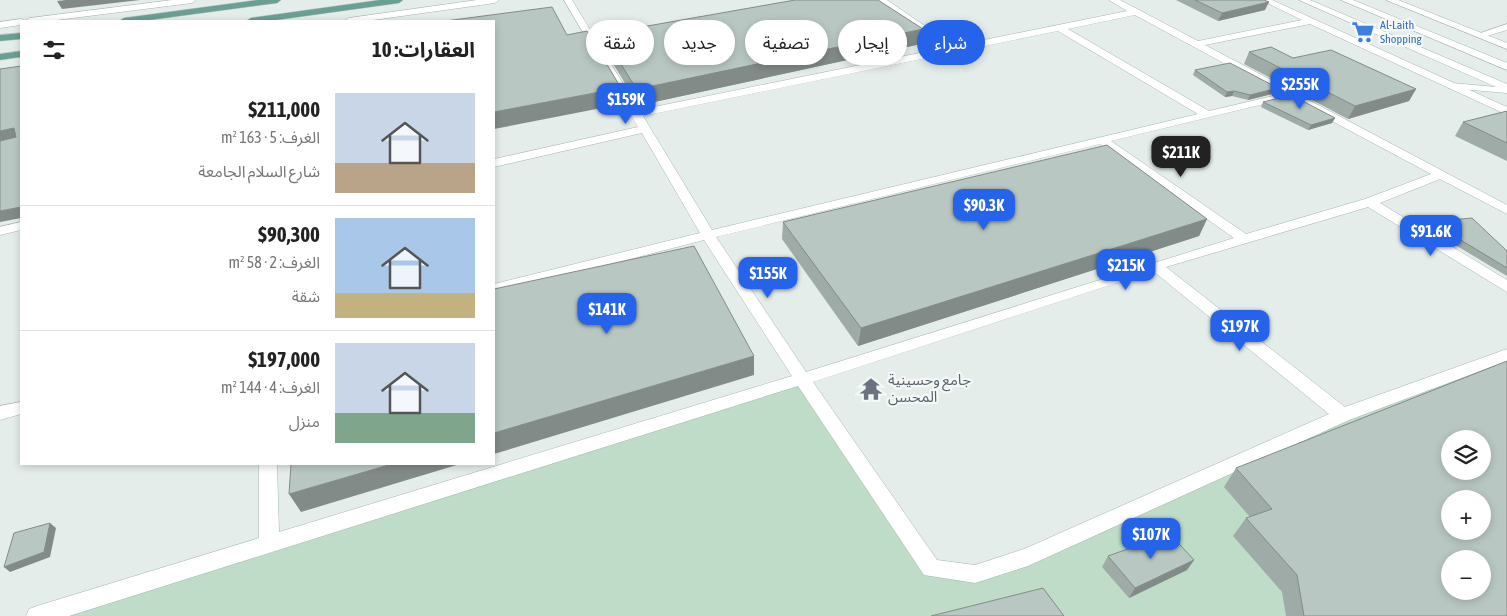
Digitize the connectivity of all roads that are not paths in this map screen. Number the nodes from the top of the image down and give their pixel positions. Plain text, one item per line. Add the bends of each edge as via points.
1 (192, 0) edge
2 (277, 0) edge
3 (399, 0) edge
4 (495, 0) edge
5 (568, 0) edge
6 (881, 0) edge
7 (1113, 0) edge
8 (1265, 0) edge
9 (1303, 0) edge
10 (1344, 0) edge
11 (1390, 0) edge
12 (130, 4) edge
13 (425, 10) junction
14 (1137, 12) junction
15 (36, 20) edge
16 (131, 20) edge
17 (258, 20) edge
18 (357, 20) edge
19 (428, 20) edge
20 (1311, 21) junction
21 (20, 22) edge
22 (0, 25) edge
23 (917, 25) edge
24 (1507, 27) edge
25 (1060, 28) junction
26 (1480, 35) junction
27 (20, 36) edge
28 (0, 38) edge
29 (985, 42) edge
30 (1198, 44) junction
31 (1507, 46) edge
32 (20, 54) edge
33 (917, 56) edge
34 (0, 57) edge
35 (1507, 67) edge
36 (1452, 86) junction
37 (1507, 90) edge
38 (1293, 94) junction
39 (1507, 111) edge
40 (635, 114) junction
41 (1206, 114) junction
42 (645, 129) junction
43 (1102, 140) junction
44 (495, 162) edge
45 (1440, 175) junction
46 (1370, 202) junction
47 (1507, 210) edge
48 (20, 226) edge
49 (0, 230) edge
50 (708, 235) junction
51 (1244, 239) junction
52 (1155, 266) junction
53 (1507, 287) edge
54 (495, 289) edge
55 (1507, 355) edge
56 (802, 380) junction
57 (20, 408) edge
58 (0, 413) edge
59 (1343, 415) junction
60 (268, 465) edge
61 (269, 544) junction
62 (37, 616) edge

1 - 12 street
2 - 16 main road
3 - 17 main road
4 - 13 street
5 - 40 street via 601,44
6 - 23 street
7 - 14 street
8 - 20 street
9 - 37 street
10 - 35 street
11 - 26 street
12 - 15 street
13 - 18 street
13 - 19 street
14 - 25 street
14 - 30 street
20 - 30 street
20 - 36 street
21 - 22 street
24 - 26 street
25 - 29 street
25 - 41 street
26 - 31 street
27 - 28 main road
30 - 38 street
32 - 34 main road
33 - 40 street
36 - 37 street
36 - 39 street
38 - 41 street
38 - 45 street
40 - 42 street
41 - 43 street
42 - 44 street
42 - 50 street
43 - 50 street
43 - 51 street
45 - 46 street
45 - 47 street
46 - 51 street
46 - 53 street
48 - 49 street
50 - 54 street
50 - 56 street
51 - 52 street
52 - 56 street
52 - 59 street
55 - 59 street
56 - 59 street via 931,569 975,574 1028,557
56 - 61 street
57 - 58 street
60 - 61 street
61 - 62 street

